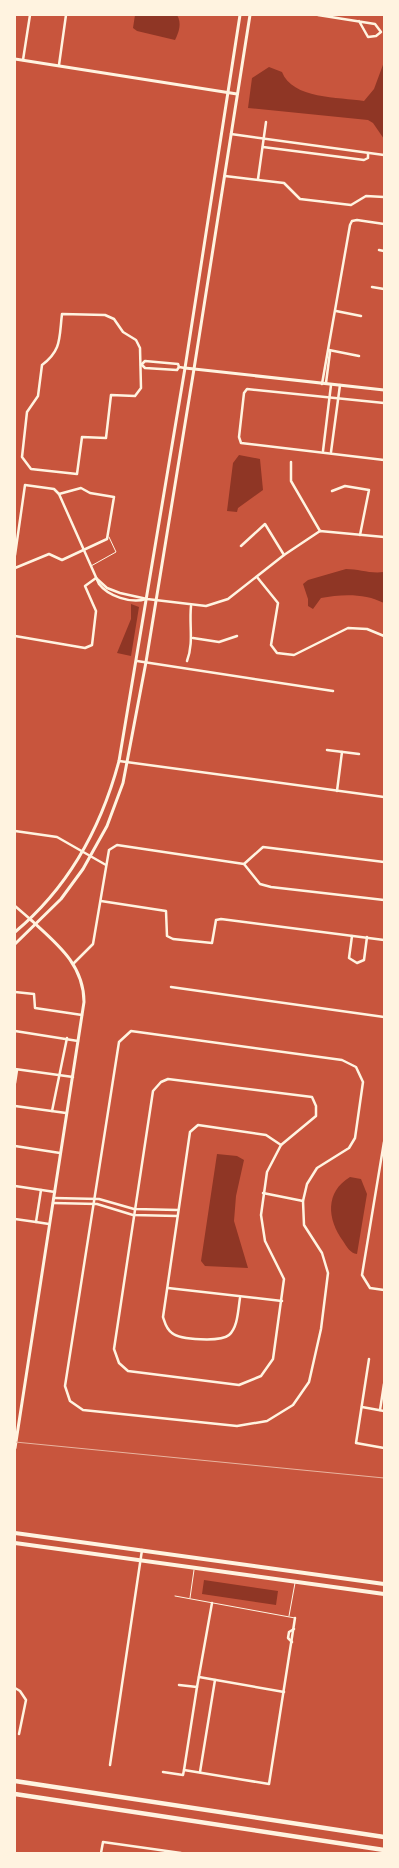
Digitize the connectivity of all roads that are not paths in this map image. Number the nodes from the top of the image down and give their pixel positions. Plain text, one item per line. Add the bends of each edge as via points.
1 (30, 15) edge
2 (66, 15) edge
3 (240, 15) edge
4 (250, 15) edge
5 (318, 15) edge
6 (359, 21) junction
7 (15, 59) edge
8 (23, 60) junction
9 (59, 65) junction
10 (228, 92) junction
11 (237, 94) junction
12 (266, 122) dead end
13 (231, 134) junction
14 (264, 138) junction
15 (263, 147) junction
16 (368, 153) junction
17 (384, 155) edge
18 (225, 176) junction
19 (258, 179) junction
20 (384, 197) edge
21 (384, 224) edge
22 (379, 250) dead end
23 (384, 251) edge
24 (372, 287) dead end
25 (384, 288) edge
26 (336, 311) junction
27 (361, 316) dead end
28 (329, 350) junction
29 (359, 356) dead end
30 (141, 365) junction
31 (179, 367) junction
32 (185, 368) junction
33 (194, 369) junction
34 (324, 384) junction
35 (331, 384) junction
36 (340, 385) junction
37 (384, 390) edge
38 (330, 396) junction
39 (339, 398) junction
40 (384, 403) edge
41 (324, 451) junction
42 (331, 452) junction
43 (384, 460) edge
44 (291, 462) dead end
45 (332, 491) dead end
46 (58, 494) junction
47 (162, 507) junction
48 (171, 508) junction
49 (320, 531) junction
50 (360, 535) junction
51 (108, 536) junction
52 (384, 538) edge
53 (241, 546) dead end
54 (82, 549) junction
55 (15, 555) edge
56 (284, 555) junction
57 (90, 566) junction
58 (15, 568) edge
59 (257, 577) junction
60 (96, 578) junction
61 (147, 599) junction
62 (156, 600) junction
63 (192, 606) junction
64 (15, 636) edge
65 (237, 636) dead end
66 (384, 636) edge
67 (193, 638) junction
68 (137, 661) junction
69 (187, 661) dead end
70 (146, 662) junction
71 (132, 688) junction
72 (141, 690) junction
73 (333, 692) dead end
74 (327, 750) dead end
75 (342, 752) junction
76 (359, 754) dead end
77 (119, 761) junction
78 (128, 762) junction
79 (337, 791) junction
80 (384, 797) edge
81 (108, 799) junction
82 (116, 803) junction
83 (15, 831) edge
84 (83, 852) junction
85 (91, 857) junction
86 (384, 862) edge
87 (244, 864) junction
88 (106, 865) junction
89 (384, 900) edge
90 (100, 901) junction
91 (15, 906) edge
92 (30, 919) junction
93 (36, 925) junction
94 (15, 932) edge
95 (352, 936) junction
96 (366, 937) junction
97 (384, 940) edge
98 (15, 944) edge
99 (74, 963) junction
100 (171, 987) dead end
101 (15, 992) edge
102 (82, 1015) junction
103 (384, 1017) edge
104 (15, 1031) edge
105 (67, 1038) junction
106 (78, 1041) junction
107 (16, 1069) edge
108 (61, 1075) junction
109 (73, 1077) junction
110 (15, 1083) edge
111 (15, 1106) edge
112 (52, 1111) junction
113 (66, 1113) junction
114 (384, 1142) edge
115 (281, 1145) junction
116 (15, 1146) edge
117 (60, 1153) junction
118 (15, 1186) edge
119 (41, 1190) junction
120 (55, 1192) junction
121 (262, 1193) junction
122 (54, 1198) junction
123 (94, 1199) junction
124 (303, 1201) junction
125 (53, 1203) junction
126 (93, 1204) junction
127 (134, 1209) junction
128 (178, 1210) junction
129 (133, 1215) junction
130 (177, 1216) junction
131 (15, 1219) edge
132 (36, 1222) junction
133 (50, 1224) junction
134 (168, 1288) junction
135 (384, 1290) edge
136 (240, 1298) junction
137 (282, 1302) junction
138 (369, 1359) dead end
139 (384, 1384) edge
140 (362, 1407) junction
141 (380, 1410) junction
142 (384, 1411) edge
143 (15, 1448) edge
144 (384, 1448) edge
145 (15, 1533) edge
146 (15, 1543) edge
147 (142, 1550) junction
148 (141, 1560) junction
149 (195, 1567) junction
150 (296, 1581) junction
151 (384, 1584) edge
152 (384, 1594) edge
153 (175, 1596) dead end
154 (190, 1599) junction
155 (212, 1603) junction
156 (289, 1617) junction
157 (295, 1618) joint
158 (199, 1677) junction
159 (215, 1680) junction
160 (179, 1685) dead end
161 (197, 1687) junction
162 (15, 1688) edge
163 (284, 1692) junction
164 (19, 1734) dead end
165 (110, 1765) dead end
166 (184, 1770) junction
167 (163, 1772) dead end
168 (200, 1773) junction
169 (15, 1782) edge
170 (15, 1794) edge
171 (384, 1837) edge
172 (384, 1850) edge
173 (169, 1852) edge
174 (101, 1853) edge
175 (181, 1853) edge

1 - 8 street
2 - 9 street
3 - 10 main road
4 - 11 main road
5 - 6 street
6 - 6 street via 376,24 380,32 368,37
7 - 8 main road
8 - 9 main road
9 - 10 main road
10 - 11 main road
10 - 32 main road
11 - 13 main road
12 - 14 street
13 - 14 street
13 - 18 main road
14 - 15 street
14 - 16 street
15 - 16 street via 364,160
15 - 19 street
16 - 17 street
18 - 19 street
18 - 33 main road
19 - 20 street via 284,183 300,199 351,205 366,196
21 - 26 street via 357,220 350,225
22 - 23 street
24 - 25 street
26 - 27 street
26 - 28 street
28 - 29 street
28 - 34 street
30 - 30 street via 141,388 136,396 111,395 106,438 82,437 78,474 31,469 26,464 22,457 27,412 38,396 42,365 58,348 62,314 114,319 123,332 136,340
30 - 31 street via 177,370
30 - 31 street via 152,361 178,364
31 - 32 street
32 - 33 main road
32 - 47 main road
33 - 34 main road
33 - 48 main road
34 - 35 main road
35 - 36 main road
35 - 38 street
36 - 37 main road
36 - 39 street
38 - 39 street
38 - 41 street
38 - 41 street via 250,388 244,393 239,437 241,442
39 - 40 street
39 - 42 street
41 - 42 street
42 - 43 street
44 - 49 street via 291,481
45 - 50 street via 345,486 369,490
46 - 51 street via 81,488 114,497
46 - 54 street
46 - 55 street via 54,489 25,486
47 - 48 main road
47 - 61 main road
48 - 62 main road
49 - 50 street
49 - 56 street
50 - 52 street
51 - 54 street
51 - 57 lane via 116,552
53 - 56 street via 265,524
54 - 57 street
54 - 58 street via 62,560 49,554
56 - 59 street
57 - 60 street
59 - 63 street via 228,599 206,606
59 - 66 street via 278,603 270,645 277,653 294,655 348,628 367,629
60 - 61 street via 113,591
60 - 64 street via 85,586 96,611 92,645 85,648
61 - 62 street
61 - 68 main road
62 - 63 street
62 - 70 main road
63 - 67 street
65 - 67 street via 220,642
67 - 69 street
68 - 70 street
68 - 71 main road
70 - 72 main road
70 - 73 street
71 - 72 main road
71 - 77 main road
72 - 78 main road
74 - 75 street
75 - 76 street
75 - 79 street
77 - 78 street
77 - 81 main road
78 - 79 street
78 - 82 main road
79 - 80 street
81 - 82 main road
81 - 84 main road
82 - 85 main road
83 - 84 street via 57,837
84 - 85 street
84 - 92 main road via 61,885
85 - 88 street
85 - 93 main road via 61,899
86 - 87 street via 263,847
87 - 88 street via 117,845 112,846
87 - 89 street via 260,884 271,887
88 - 90 street
90 - 95 street via 166,911 167,936 174,939 212,943 216,920 221,919
90 - 99 street via 93,944
91 - 92 street
92 - 93 main road
92 - 94 main road
93 - 98 main road
93 - 99 main road
95 - 96 street
95 - 96 street via 349,958 357,963 364,960
96 - 97 street
99 - 102 main road via 84,992
100 - 103 street
101 - 102 street via 34,994 35,1008
102 - 106 main road
104 - 105 street
105 - 106 street
105 - 108 street
106 - 109 main road
107 - 108 street
107 - 110 street
108 - 109 street
108 - 112 street
109 - 113 main road
111 - 112 street
112 - 113 street
113 - 117 main road
114 - 135 street via 362,1275 370,1288
115 - 121 street via 267,1172
115 - 127 street via 316,1116 312,1097 168,1079 161,1082 153,1091
115 - 128 street via 266,1135 198,1126 190,1132
116 - 117 street
117 - 120 main road
118 - 119 street
119 - 120 street
119 - 132 street
120 - 122 main road
121 - 124 street
121 - 137 street via 265,1241 284,1280
122 - 123 street
122 - 125 main road
123 - 124 street via 118,1042 131,1031 342,1060 356,1067 363,1082 355,1138 349,1148 317,1168 307,1184
123 - 126 street
123 - 127 street
124 - 126 street via 304,1225 322,1253 328,1272 321,1329 309,1382 293,1405 267,1421 237,1426 83,1410 70,1401 65,1386
125 - 126 street
125 - 133 main road
126 - 129 street
127 - 128 street
127 - 129 street
128 - 130 street
129 - 130 street
129 - 137 street via 114,1349 119,1363 128,1371 239,1385 261,1376 273,1359
130 - 134 street
131 - 132 street
132 - 133 street
133 - 143 main road
134 - 136 street
134 - 136 street via 163,1316 167,1328 174,1335 217,1340 228,1336 234,1328
136 - 137 street
138 - 140 street
139 - 141 street
140 - 141 street
140 - 144 street via 356,1443
141 - 142 street
145 - 147 main road
146 - 148 main road
147 - 148 street
147 - 151 main road
148 - 149 main road
148 - 165 street
149 - 150 main road
149 - 154 lane
150 - 152 main road
150 - 156 lane
153 - 154 lane
154 - 155 lane
155 - 156 lane
155 - 158 street
156 - 157 lane
157 - 163 street via 294,1629 288,1638 292,1642
158 - 159 street
158 - 161 street
159 - 163 street
159 - 168 street
160 - 161 street
161 - 166 street
162 - 164 street via 26,1700
163 - 168 street via 269,1784
166 - 167 street via 183,1775
166 - 168 street
169 - 171 highway
170 - 172 highway
173 - 174 street via 103,1842
173 - 175 street

